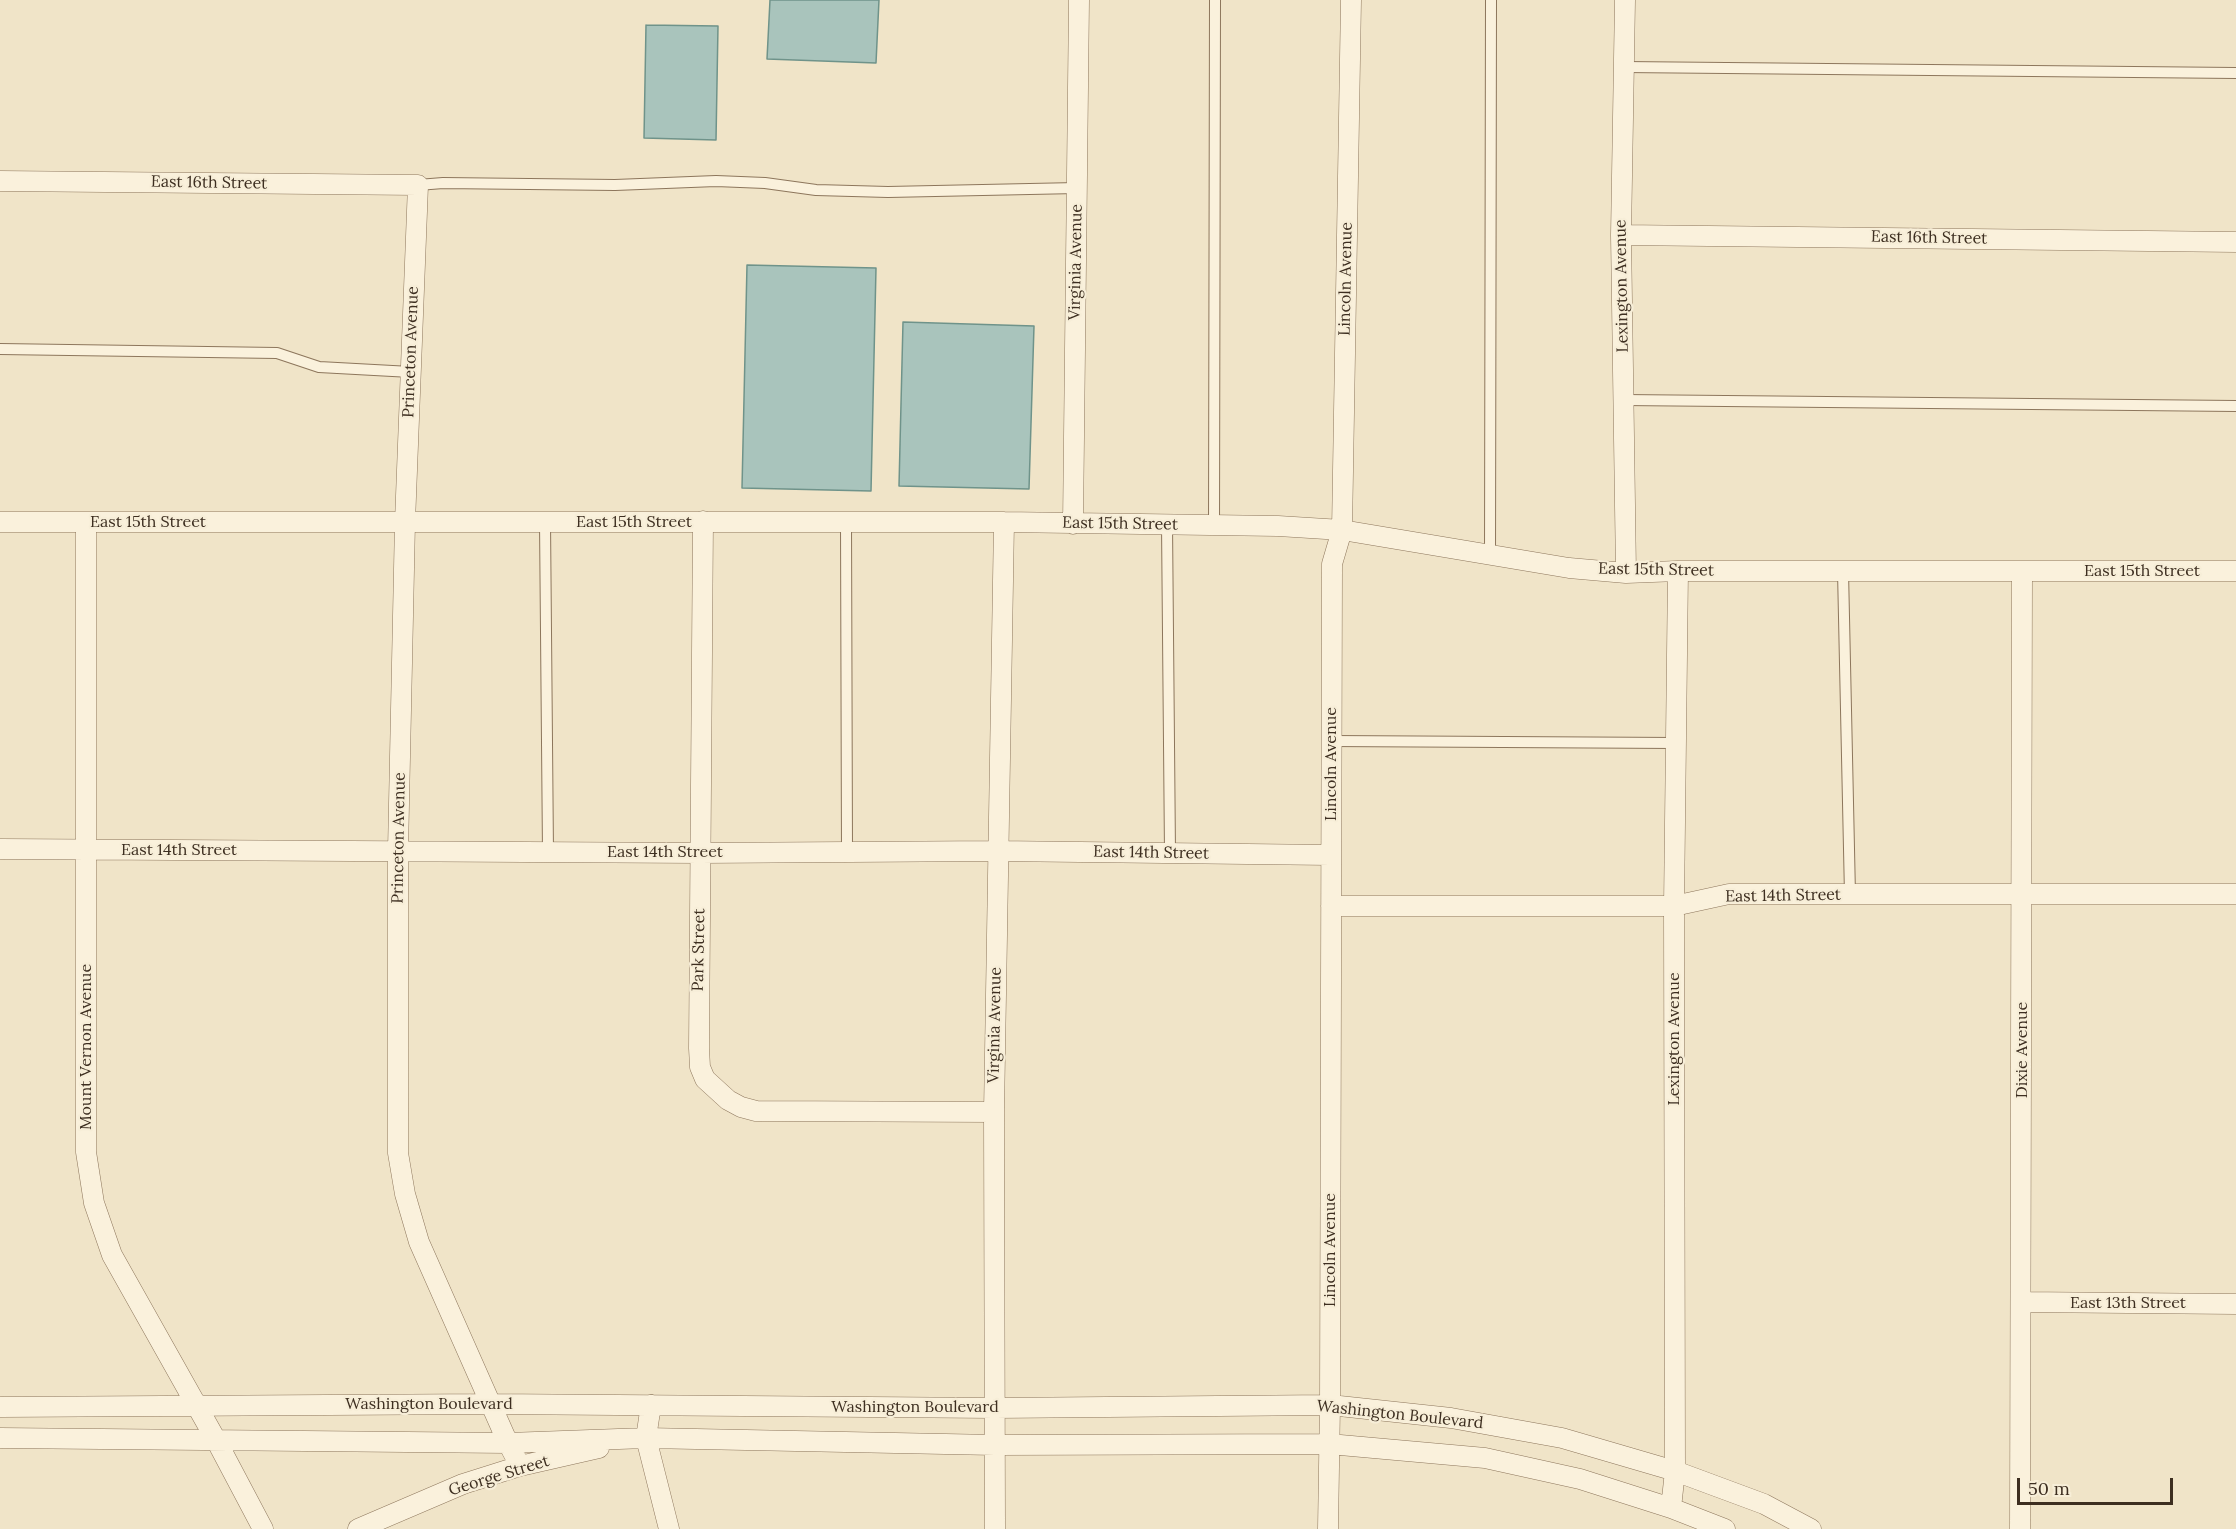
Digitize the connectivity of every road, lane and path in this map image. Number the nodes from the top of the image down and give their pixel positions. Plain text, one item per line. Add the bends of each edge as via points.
1 (1079, 0) edge
2 (1215, 0) edge
3 (1351, 0) edge
4 (1491, 0) edge
5 (1625, 0) edge
6 (1624, 67) junction
7 (2236, 73) edge
8 (0, 181) edge
9 (418, 185) junction
10 (1077, 188) junction
11 (1621, 235) junction
12 (2236, 242) edge
13 (0, 349) edge
14 (411, 372) junction
15 (1623, 400) junction
16 (2236, 406) edge
17 (0, 522) edge
18 (86, 522) junction
19 (405, 522) junction
20 (545, 522) junction
21 (703, 522) junction
22 (846, 522) junction
23 (1004, 522) junction
24 (1073, 524) junction
25 (1167, 524) junction
26 (1214, 525) junction
27 (1342, 530) junction
28 (1490, 554) junction
29 (1678, 571) junction
30 (1843, 571) junction
31 (2236, 571) edge
32 (2022, 572) junction
33 (1626, 573) junction
34 (1331, 741) junction
35 (1676, 743) junction
36 (0, 849) edge
37 (86, 850) junction
38 (398, 851) junction
39 (997, 851) junction
40 (548, 852) junction
41 (847, 852) junction
42 (700, 853) junction
43 (1170, 853) junction
44 (1330, 855) junction
45 (2236, 894) edge
46 (1850, 895) junction
47 (2022, 896) junction
48 (1331, 906) junction
49 (1674, 906) junction
50 (994, 1112) junction
51 (2021, 1302) junction
52 (2236, 1304) edge
53 (491, 1404) junction
54 (196, 1405) junction
55 (651, 1405) junction
56 (1330, 1405) junction
57 (0, 1407) edge
58 (995, 1408) junction
59 (0, 1438) edge
60 (646, 1438) junction
61 (216, 1440) junction
62 (508, 1443) junction
63 (1329, 1444) junction
64 (995, 1445) junction
65 (520, 1466) junction
66 (1675, 1471) junction
67 (1671, 1508) junction
68 (263, 1529) edge
69 (358, 1529) edge
70 (669, 1529) edge
71 (996, 1529) edge
72 (1328, 1529) edge
73 (1725, 1529) edge
74 (1811, 1529) edge
75 (2020, 1529) edge

1 - 10 street, Virginia Avenue
2 - 26 lane
3 - 27 street, Lincoln Avenue
4 - 28 lane
5 - 6 street, Lexington Avenue
6 - 7 lane
6 - 11 street, Lexington Avenue
8 - 9 street, East 16th Street
9 - 10 lane via 716,181 888,192
9 - 14 street, Princeton Avenue
10 - 24 street, Virginia Avenue
11 - 12 street, East 16th Street
11 - 15 street, Lexington Avenue
13 - 14 lane via 277,353 319,367
14 - 19 street, Princeton Avenue
15 - 16 lane
15 - 33 street, Lexington Avenue
17 - 18 street, East 15th Street
18 - 19 street, East 15th Street
18 - 37 street, Mount Vernon Avenue
19 - 20 street, East 15th Street
19 - 38 street, Princeton Avenue
20 - 21 street, East 15th Street
20 - 40 lane
21 - 22 street, East 15th Street
21 - 42 street, Park Street
22 - 23 street, East 15th Street
22 - 41 lane
23 - 24 street, East 15th Street
23 - 39 street, Virginia Avenue
24 - 25 street, East 15th Street
25 - 26 street, East 15th Street
25 - 43 lane
26 - 27 street, East 15th Street
27 - 28 street, East 15th Street
27 - 34 street, Lincoln Avenue via 1332,564
28 - 33 street, East 15th Street
29 - 30 street, East 15th Street
29 - 33 street, East 15th Street
29 - 35 street, Lexington Avenue
30 - 32 street, East 15th Street
30 - 46 lane
31 - 32 street, East 15th Street
32 - 47 street, Dixie Avenue
34 - 35 lane
34 - 44 street, Lincoln Avenue
35 - 49 street, Lexington Avenue
36 - 37 street, East 14th Street
37 - 38 street, East 14th Street
37 - 54 street, Mount Vernon Avenue via 86,1152 94,1203 112,1255
38 - 40 street, East 14th Street
38 - 53 street, Princeton Avenue via 398,1153 419,1242
39 - 41 street, East 14th Street
39 - 43 street, East 14th Street
39 - 50 street, Virginia Avenue
40 - 42 street, East 14th Street
41 - 42 street, East 14th Street
42 - 50 street, Park Street via 699,1048 705,1079 715,1090 756,1112
43 - 44 street, East 14th Street
44 - 48 street, Lincoln Avenue
45 - 47 street, East 14th Street
46 - 47 street, East 14th Street
46 - 49 street, East 14th Street via 1729,894
47 - 51 street, Dixie Avenue
48 - 49 street, East 14th Street
48 - 56 street, Lincoln Avenue
49 - 66 street, Lexington Avenue
50 - 58 street, Virginia Avenue
51 - 52 street, East 13th Street
51 - 75 street, Dixie Avenue
53 - 54 street, Washington Boulevard
53 - 55 street, Washington Boulevard
53 - 62 street, Princeton Avenue
54 - 57 street, Washington Boulevard
54 - 61 street, Mount Vernon Avenue
55 - 58 street, Washington Boulevard
55 - 60 street
56 - 58 street, Washington Boulevard
56 - 63 street, Lincoln Avenue
56 - 66 street, Washington Boulevard via 1451,1418 1562,1438
58 - 64 street, Virginia Avenue
59 - 61 street, Washington Boulevard
60 - 62 street, Washington Boulevard
60 - 64 street, Washington Boulevard
60 - 65 street, George Street
60 - 70 street
61 - 62 street, Washington Boulevard
61 - 68 street, Mount Vernon Avenue
62 - 65 street, Princeton Avenue
63 - 64 street, Washington Boulevard
63 - 67 street, Washington Boulevard via 1485,1458 1580,1479
63 - 72 street, Lincoln Avenue
64 - 71 street, Virginia Avenue
65 - 69 street, George Street via 463,1484
66 - 67 street, Lexington Avenue
66 - 74 street, Washington Boulevard via 1764,1504
67 - 73 street, Washington Boulevard

